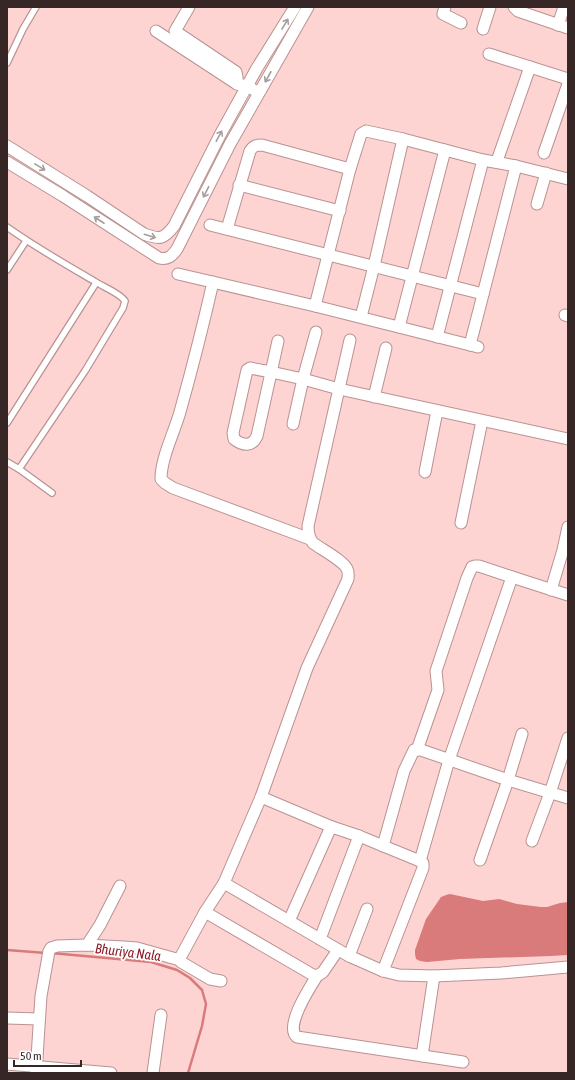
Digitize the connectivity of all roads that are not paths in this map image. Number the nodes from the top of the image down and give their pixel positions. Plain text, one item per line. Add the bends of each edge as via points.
1 (36, 7) edge
2 (189, 7) edge
3 (295, 7) edge
4 (308, 7) edge
5 (445, 7) edge
6 (490, 7) edge
7 (514, 7) edge
8 (564, 7) edge
9 (461, 23) dead end
10 (563, 26) edge
11 (483, 29) dead end
12 (156, 31) dead end
13 (489, 54) dead end
14 (7, 63) edge
15 (530, 67) junction
16 (568, 79) edge
17 (568, 84) edge
18 (242, 85) junction
19 (259, 93) junction
20 (403, 139) junction
21 (7, 146) edge
22 (445, 150) junction
23 (544, 153) dead end
24 (483, 160) junction
25 (7, 162) edge
26 (497, 162) junction
27 (516, 166) junction
28 (350, 169) junction
29 (546, 173) junction
30 (568, 178) edge
31 (240, 185) junction
32 (537, 204) dead end
33 (340, 210) junction
34 (179, 217) junction
35 (192, 221) junction
36 (210, 225) dead end
37 (7, 227) edge
38 (228, 229) junction
39 (26, 241) junction
40 (328, 255) junction
41 (374, 266) junction
42 (7, 270) edge
43 (178, 274) dead end
44 (412, 276) junction
45 (96, 282) junction
46 (213, 282) junction
47 (450, 285) junction
48 (483, 294) junction
49 (315, 306) junction
50 (361, 317) junction
51 (399, 327) junction
52 (316, 332) dead end
53 (437, 336) junction
54 (350, 340) dead end
55 (278, 342) dead end
56 (386, 348) dead end
57 (271, 372) junction
58 (303, 379) junction
59 (339, 389) junction
60 (374, 397) junction
61 (437, 411) junction
62 (482, 421) junction
63 (7, 423) edge
64 (293, 424) dead end
65 (568, 439) edge
66 (7, 462) edge
67 (19, 469) junction
68 (425, 472) dead end
69 (52, 493) dead end
70 (461, 523) dead end
71 (568, 527) edge
72 (310, 539) junction
73 (512, 576) junction
74 (551, 590) junction
75 (568, 595) edge
76 (522, 734) dead end
77 (568, 738) edge
78 (417, 750) junction
79 (450, 760) junction
80 (508, 780) junction
81 (550, 793) junction
82 (261, 797) junction
83 (568, 798) edge
84 (332, 827) junction
85 (359, 836) junction
86 (532, 841) dead end
87 (383, 846) junction
88 (480, 860) dead end
89 (420, 861) junction
90 (224, 883) junction
91 (120, 886) dead end
92 (367, 909) dead end
93 (205, 912) junction
94 (289, 922) junction
95 (320, 939) junction
96 (87, 946) junction
97 (338, 950) junction
98 (349, 956) junction
99 (180, 960) junction
100 (568, 967) edge
101 (383, 971) junction
102 (317, 976) junction
103 (434, 976) junction
104 (221, 981) dead end
105 (161, 1015) dead end
106 (7, 1018) edge
107 (39, 1019) junction
108 (422, 1056) junction
109 (463, 1062) dead end
110 (7, 1064) edge
111 (36, 1070) edge
112 (111, 1073) edge
113 (153, 1073) edge

1 - 14 lane
2 - 18 street via 175,32 236,72
18 -> 3 street
4 -> 19 street
5 - 9 street via 443,14
6 - 11 street
7 - 10 street via 518,11
8 - 10 street
12 - 18 street
13 - 15 street
15 - 16 street
15 - 26 street
17 - 23 street
18 - 19 street
34 -> 18 street
19 -> 35 street via 230,144
20 - 22 street
20 - 28 street via 363,132 360,134
20 - 41 street
21 -> 34 street via 144,234 162,238 168,234
22 - 24 street
22 - 44 street
24 - 26 street
24 - 47 street
35 -> 25 street via 174,254 169,258 159,258
26 - 27 street
27 - 29 street
27 - 48 street
28 - 31 street via 256,145 250,151
28 - 33 street
29 - 30 street
29 - 32 street
31 - 33 street
31 - 38 street
33 - 40 street
34 - 35 street
36 - 38 street
37 - 39 lane
38 - 40 street
39 - 42 lane
39 - 45 lane
40 - 41 street
40 - 49 street
41 - 44 street
41 - 50 street
43 - 46 street
44 - 47 street
44 - 51 street
45 - 63 lane
45 - 67 lane via 121,296 126,301 125,304 85,371
46 - 49 street
46 - 72 street via 202,332 161,479 174,488
47 - 48 street
47 - 53 street
48 - 53 street via 474,346
49 - 50 street
50 - 51 street
51 - 53 street
52 - 58 street
54 - 59 street
55 - 57 street
56 - 60 street
57 - 57 street via 250,368 247,370 232,433 237,441 250,444 255,439
57 - 58 street
58 - 59 street
58 - 64 street
59 - 60 street
59 - 72 street via 308,526
60 - 61 street
61 - 62 street
61 - 68 street
62 - 65 street
62 - 70 street
66 - 67 lane
67 - 69 lane
71 - 74 street
72 - 82 street via 343,563 347,568 348,579 307,668
73 - 74 street
73 - 78 street via 479,566 472,567 436,671 438,690
73 - 79 street
74 - 75 street
76 - 80 street
77 - 81 street
78 - 79 street
78 - 87 street via 412,753 404,771
79 - 80 street
79 - 89 street
80 - 81 street
80 - 88 street
81 - 83 street
81 - 86 street
82 - 84 street
82 - 90 street
84 - 85 street
84 - 94 street
85 - 87 street
85 - 95 street
87 - 89 street
89 - 101 street via 423,868
90 - 93 street
90 - 94 street
91 - 96 street
92 - 98 street
93 - 99 street
93 - 102 street
94 - 95 street
95 - 97 street
96 - 99 street via 137,948
96 - 107 street via 57,946 49,951
97 - 98 street
97 - 102 street via 323,972
98 - 101 street
99 - 104 street via 210,979
100 - 103 street
101 - 103 street via 399,975
102 - 108 street via 294,1021 294,1036
103 - 108 street
105 - 113 street
106 - 107 street
107 - 111 street
108 - 109 street
110 - 111 street
111 - 112 street

